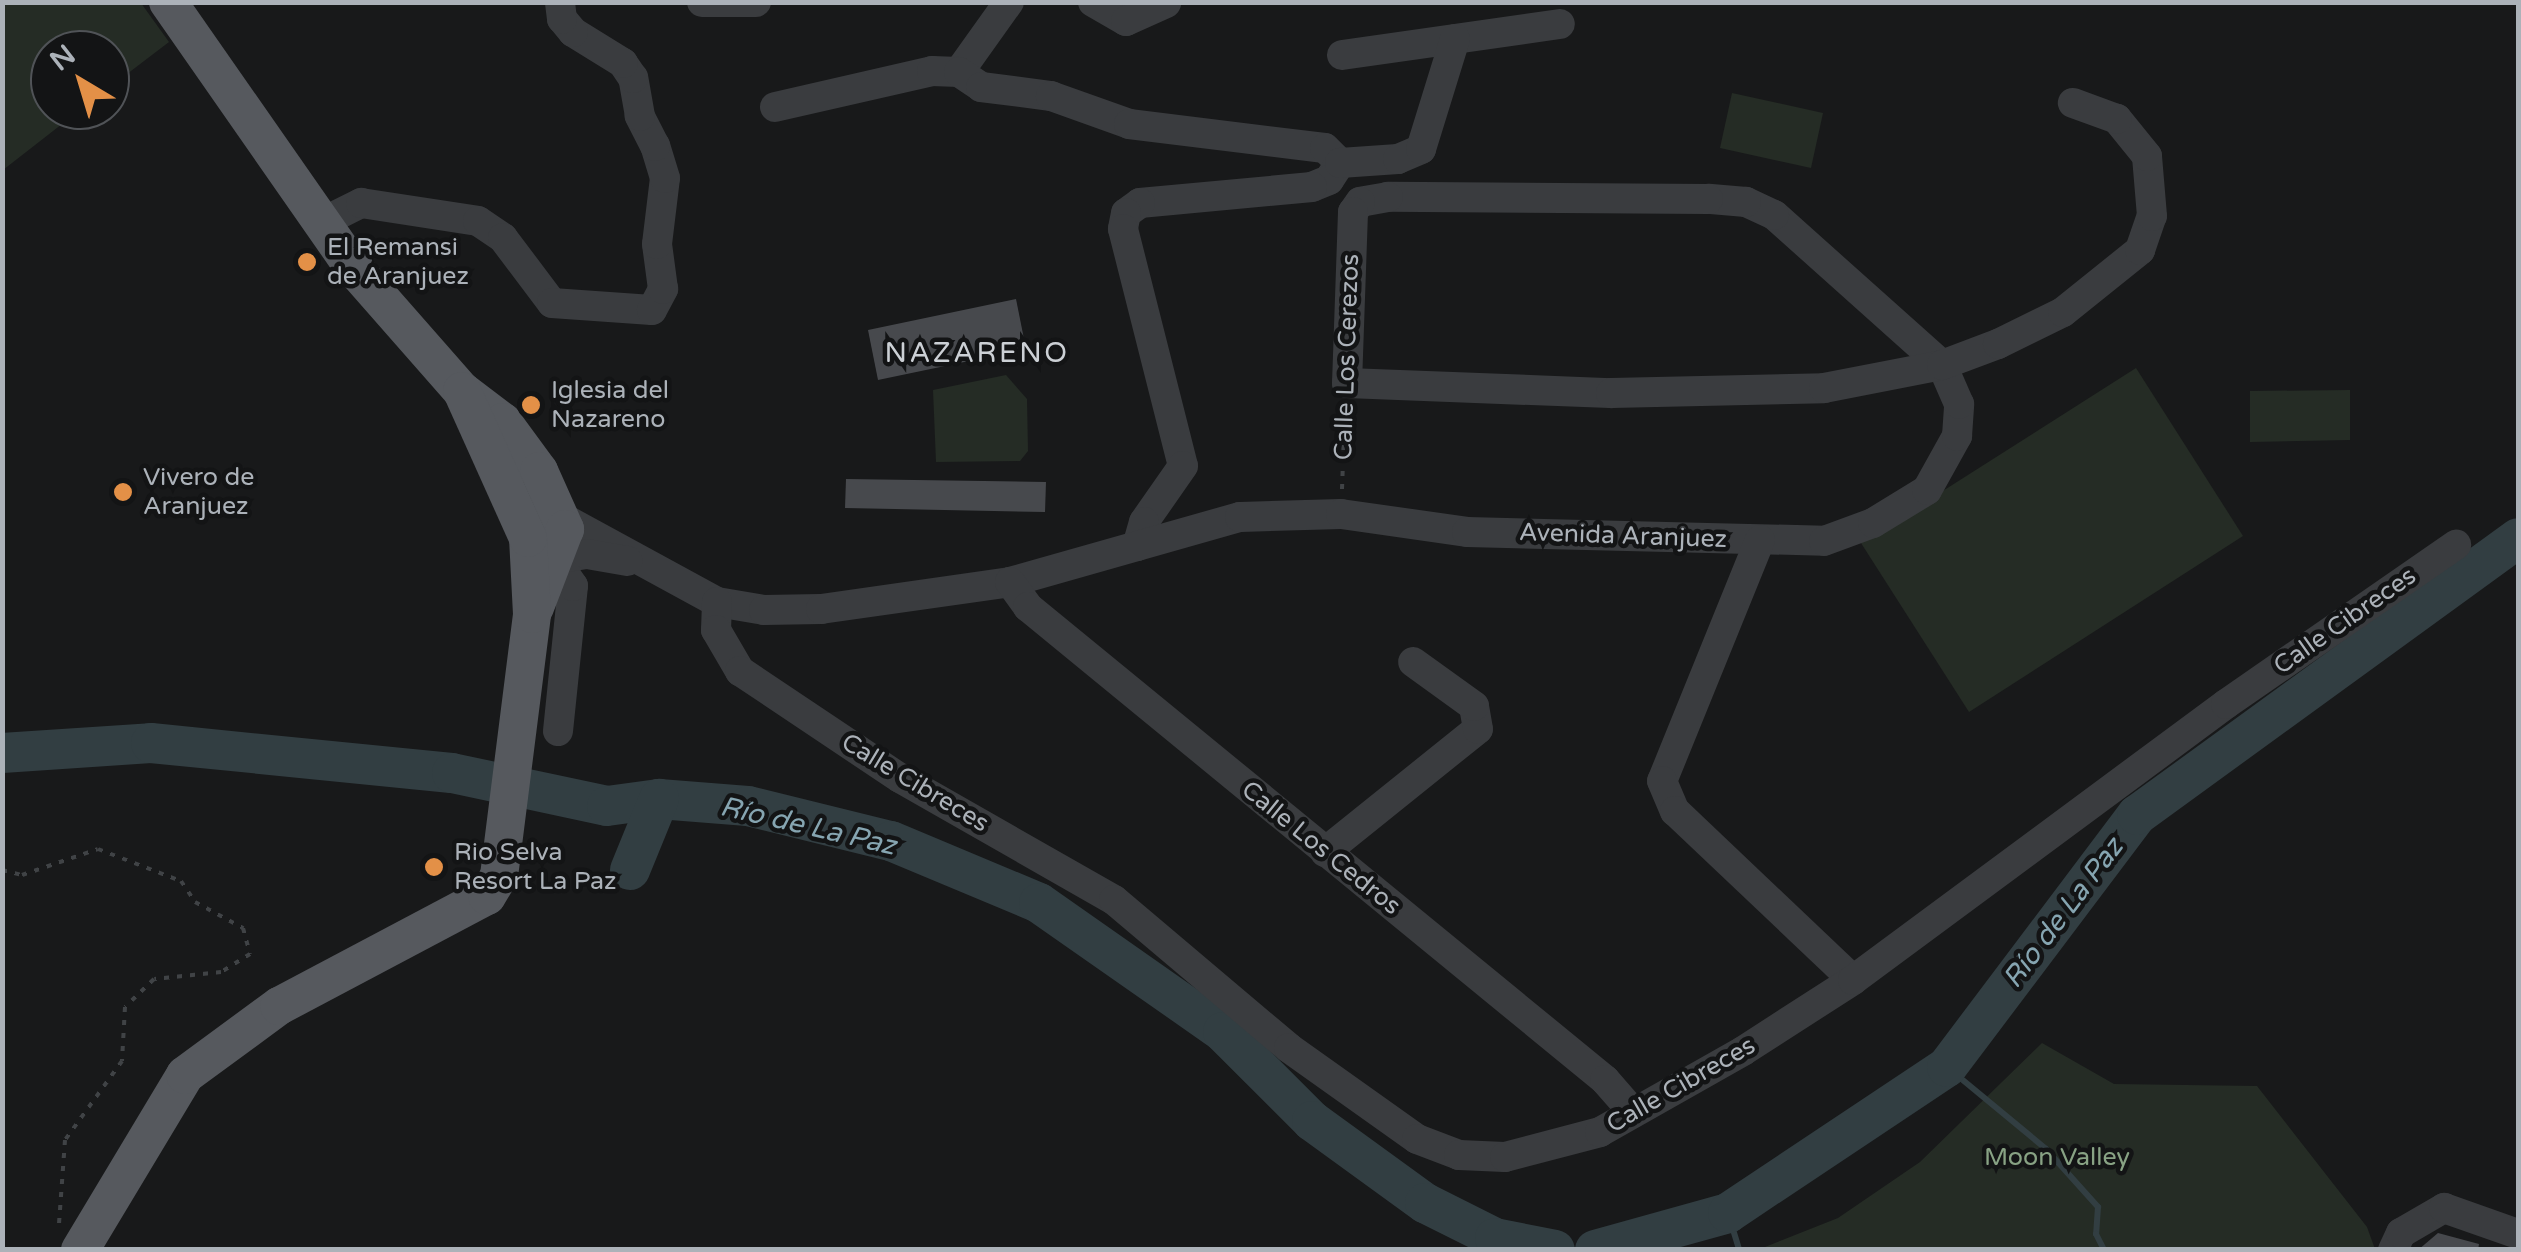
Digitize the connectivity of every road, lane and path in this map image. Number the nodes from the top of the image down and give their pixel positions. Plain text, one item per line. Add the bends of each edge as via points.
1 (168, 2) edge
2 (560, 2) edge
3 (702, 2) edge
4 (756, 2) edge
5 (1009, 2) edge
6 (1093, 2) edge
7 (1166, 3) edge
8 (1560, 24) dead end
9 (1456, 39) junction
10 (1342, 54) dead end
11 (959, 72) junction
12 (2074, 103) dead end
13 (775, 107) dead end
14 (1340, 163) junction
15 (1360, 202) joint
16 (322, 223) junction
17 (1942, 365) junction
18 (1346, 383) junction
19 (1341, 514) junction
20 (547, 535) junction
21 (1760, 540) junction
22 (2456, 545) dead end
23 (1137, 546) junction
24 (649, 567) junction
25 (1010, 582) junction
26 (717, 602) junction
27 (1413, 662) dead end
28 (558, 731) dead end
29 (1325, 852) junction
30 (2, 870) edge
31 (1854, 980) junction
32 (1633, 1112) junction
33 (2518, 1234) edge
34 (69, 1240) edge
35 (2394, 1250) edge

1 - 16 main road
2 - 16 street via 574,32 623,63 633,78 640,116 655,146 664,178 657,244 664,289 652,310 552,303 503,238 478,221 361,203
3 - 4 street
5 - 11 street
6 - 7 street via 1126,21
8 - 9 street
9 - 10 street
9 - 14 street via 1422,149 1398,159
11 - 13 street via 932,71
11 - 14 street via 981,87 1051,96 1129,124 1325,148
12 - 17 street via 2117,119 2147,156 2152,216 2140,250 2063,312
14 - 23 street via 1329,180 1312,186 1140,203 1126,213 1123,229 1183,466 1144,522
15 - 17 street, Avenida Aranjuez via 1746,202 1774,215
15 - 18 street, Calle Los Cerezos via 1353,212
16 - 20 main road via 462,391 502,422 539,471
17 - 18 street via 1824,388 1610,393
17 - 21 street, Avenida Aranjuez via 1961,419 1947,464 1927,490 1874,524 1824,541
18 - 19 path, Calle Los Cerezos
19 - 21 street, Avenida Aranjuez via 1467,532
19 - 23 street, Avenida Aranjuez via 1240,517
20 - 24 street, Avenida Aranjuez
20 - 24 street via 587,554
20 - 28 street via 573,586
20 - 34 main road via 505,848 487,896 279,1006 185,1075
21 - 31 street via 1662,781 1675,811
22 - 31 street, Calle Cibreces via 2226,704
23 - 25 street, Avenida Aranjuez
24 - 26 street, Avenida Aranjuez
25 - 26 street, Avenida Aranjuez via 821,609
25 - 29 street, Calle Los Cedros via 1028,607
26 - 32 street, Calle Cibreces via 723,651 740,671 900,778 1114,900 1289,1048 1417,1139 1458,1154 1505,1157 1600,1132
27 - 29 street via 1474,706 1478,728
29 - 32 street, Calle Los Cedros via 1605,1080
30 - 34 path via 22,875 98,848 181,881 195,902 243,928 250,954 221,972 154,979 126,1006 122,1061 65,1140
31 - 32 street, Calle Cibreces
33 - 35 street via 2444,1208 2401,1233

